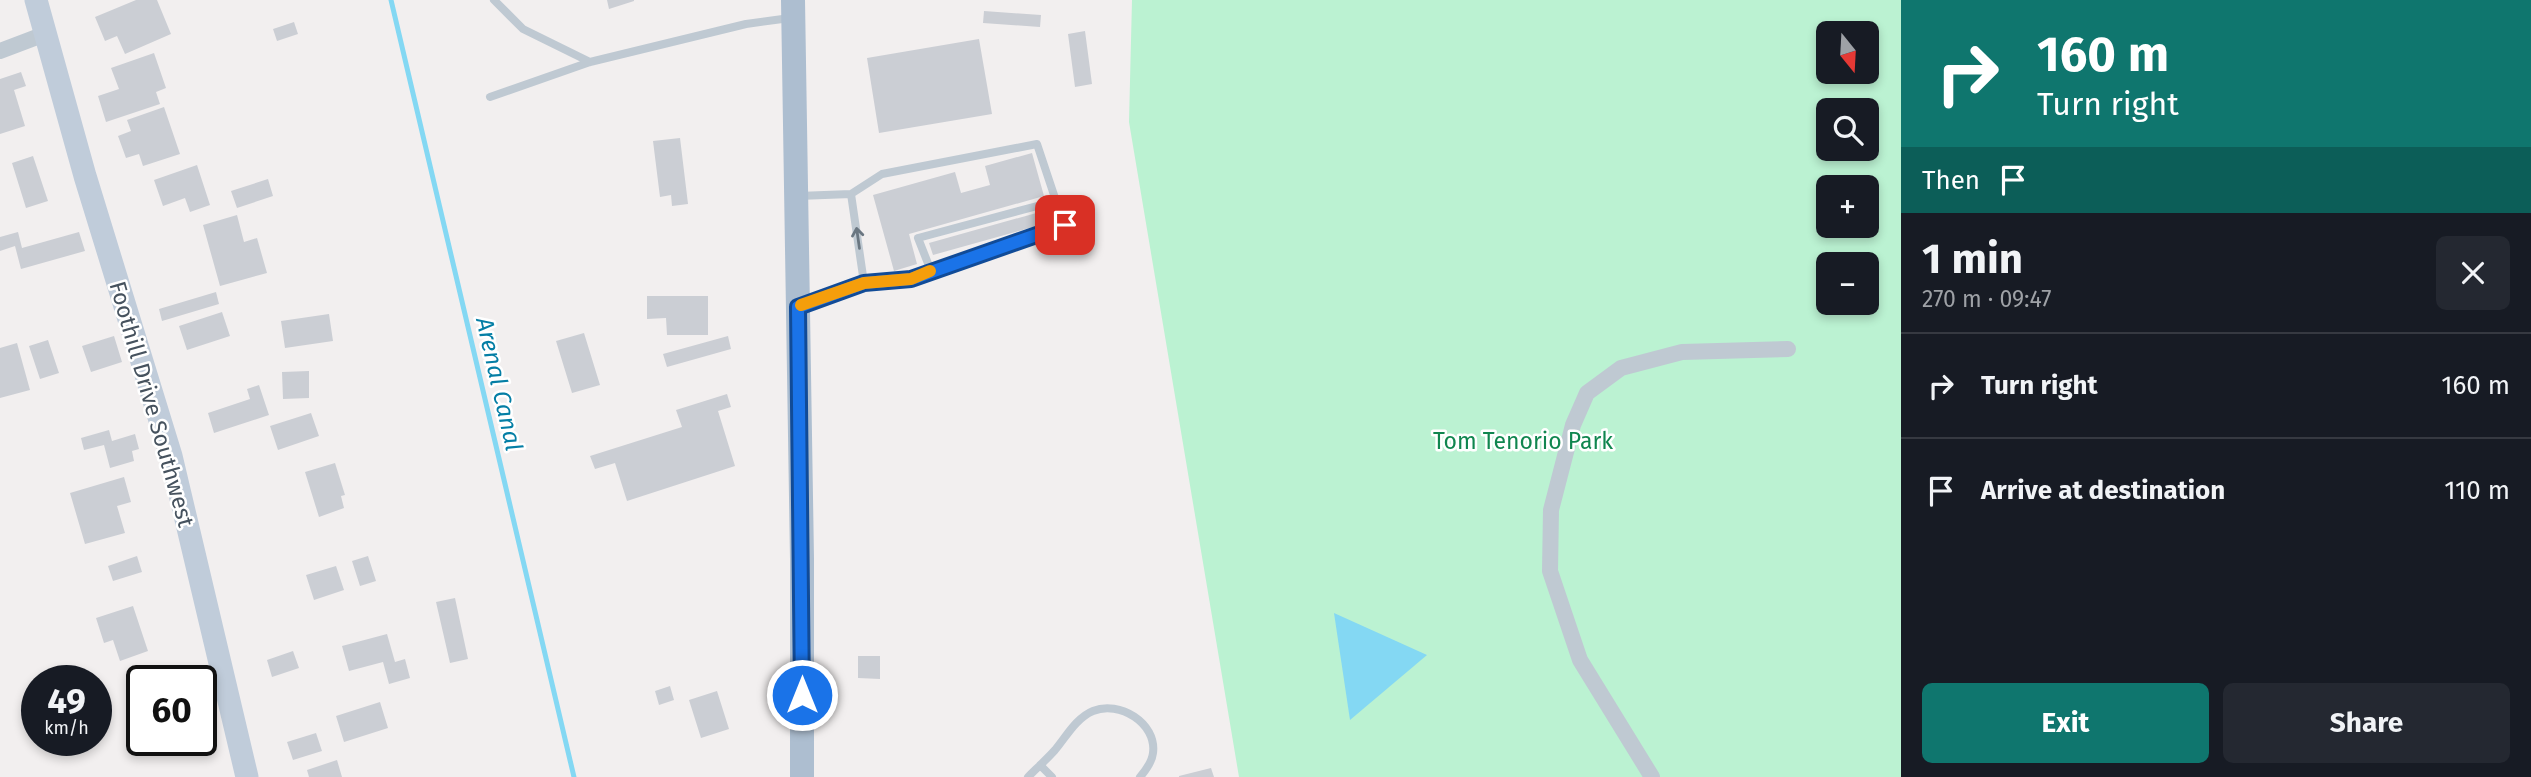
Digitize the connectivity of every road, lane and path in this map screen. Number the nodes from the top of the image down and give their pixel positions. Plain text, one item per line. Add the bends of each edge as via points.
1 (36, 0) edge
2 (494, 0) edge
3 (793, 9) edge
4 (45, 34) junction
5 (0, 51) edge
6 (590, 62) junction
7 (490, 97) dead end
8 (851, 194) junction
9 (796, 196) junction
10 (1056, 201) junction
11 (930, 271) junction
12 (864, 283) junction
13 (798, 307) junction
14 (1788, 349) dead end
15 (1040, 765) junction
16 (247, 777) edge
17 (802, 777) edge
18 (1028, 777) edge
19 (1052, 777) edge
20 (1140, 777) edge
21 (1652, 777) edge

1 - 4 street, Foothill Drive Southwest
2 - 6 lane via 523,29
3 - 6 lane
3 - 9 main road
4 - 5 street
4 - 16 street, Foothill Drive Southwest via 172,456
6 - 7 lane
8 - 9 lane
8 - 10 lane via 882,174 1037,144
12 -> 8 lane
9 - 13 main road
10 - 11 lane via 1065,225
10 - 11 lane via 918,238
11 - 12 lane via 911,279
12 - 13 lane
13 - 17 main road
14 - 21 street via 1682,352 1621,368 1587,393 1573,425 1551,510 1550,571 1580,660
15 - 18 lane
15 - 19 lane
15 - 20 lane via 1074,726 1092,712 1113,707 1134,716 1149,731 1154,752

